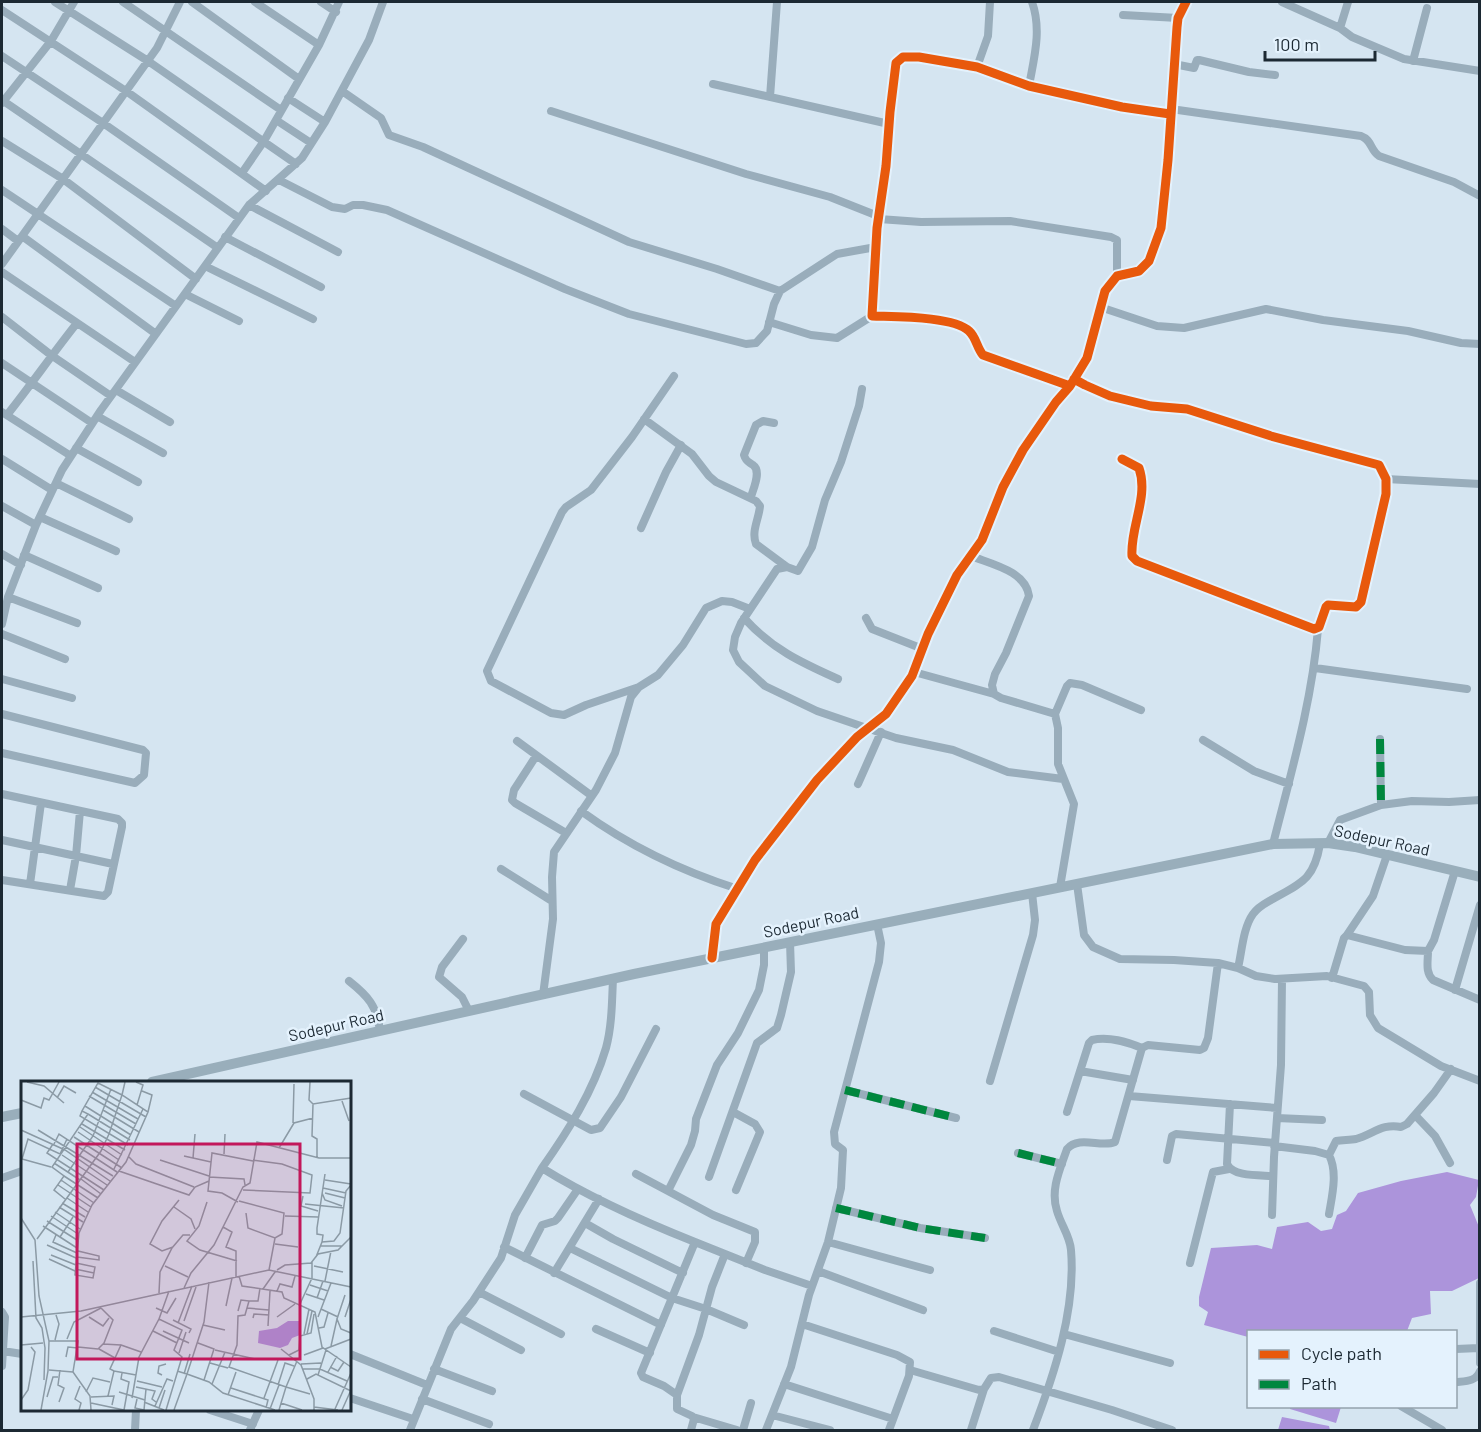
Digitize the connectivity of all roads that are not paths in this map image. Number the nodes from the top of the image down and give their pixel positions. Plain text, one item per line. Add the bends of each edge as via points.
1 (55, 2) edge
2 (74, 2) edge
3 (123, 2) edge
4 (180, 2) edge
5 (192, 2) edge
6 (255, 2) edge
7 (321, 2) edge
8 (339, 2) edge
9 (383, 2) edge
10 (777, 2) edge
11 (990, 2) edge
12 (1032, 2) edge
13 (1181, 2) edge
14 (1186, 2) edge
15 (1282, 2) edge
16 (1348, 2) edge
17 (1427, 8) dead end
18 (2, 10) edge
19 (69, 10) junction
20 (336, 12) junction
21 (1123, 15) dead end
22 (1179, 15) junction
23 (1340, 28) junction
24 (166, 30) junction
25 (51, 41) junction
26 (319, 45) junction
27 (2, 56) edge
28 (148, 61) junction
29 (1413, 61) junction
30 (1174, 64) junction
31 (976, 67) junction
32 (1479, 71) edge
33 (27, 72) junction
34 (1275, 75) dead end
35 (299, 79) junction
36 (713, 84) dead end
37 (1029, 86) junction
38 (126, 91) junction
39 (342, 91) junction
40 (770, 97) junction
41 (288, 98) junction
42 (2, 101) edge
43 (281, 110) junction
44 (551, 111) dead end
45 (1171, 111) junction
46 (276, 120) junction
47 (325, 122) junction
48 (104, 123) junction
49 (889, 124) junction
50 (2, 141) edge
51 (264, 141) junction
52 (311, 143) junction
53 (81, 155) junction
54 (296, 164) junction
55 (242, 173) junction
56 (63, 179) junction
57 (279, 180) junction
58 (2, 190) edge
59 (266, 191) junction
60 (1479, 196) edge
61 (249, 205) junction
62 (37, 215) junction
63 (239, 218) junction
64 (879, 218) junction
65 (2, 229) edge
66 (225, 237) junction
67 (20, 238) junction
68 (876, 247) junction
69 (218, 248) junction
70 (338, 252) dead end
71 (2, 264) edge
72 (205, 266) junction
73 (2, 272) edge
74 (1117, 276) junction
75 (196, 279) junction
76 (321, 287) dead end
77 (780, 291) junction
78 (185, 294) junction
79 (176, 306) junction
80 (1100, 307) junction
81 (872, 316) junction
82 (2, 317) edge
83 (313, 319) dead end
84 (239, 321) dead end
85 (769, 322) junction
86 (77, 323) junction
87 (156, 334) junction
88 (1479, 344) edge
89 (51, 355) junction
90 (135, 362) junction
91 (2, 363) edge
92 (674, 376) dead end
93 (1072, 382) junction
94 (33, 383) junction
95 (862, 389) dead end
96 (113, 393) junction
97 (4, 414) edge
98 (644, 419) junction
99 (94, 420) junction
100 (170, 422) dead end
101 (774, 423) dead end
102 (681, 444) junction
103 (76, 448) junction
104 (163, 453) dead end
105 (71, 456) junction
106 (2, 459) edge
107 (1122, 459) dead end
108 (1386, 479) junction
109 (138, 482) dead end
110 (1479, 484) edge
111 (54, 487) junction
112 (751, 497) junction
113 (2, 506) edge
114 (40, 517) junction
115 (129, 519) dead end
116 (36, 525) junction
117 (641, 528) dead end
118 (116, 551) dead end
119 (2, 554) edge
120 (24, 555) junction
121 (971, 556) junction
122 (21, 565) junction
123 (787, 567) junction
124 (98, 588) dead end
125 (6, 600) edge
126 (750, 609) junction
127 (744, 618) junction
128 (866, 618) dead end
129 (77, 623) dead end
130 (2, 624) edge
131 (1318, 629) junction
132 (2, 634) edge
133 (923, 649) junction
134 (65, 659) dead end
135 (1315, 668) junction
136 (914, 672) junction
137 (2, 679) edge
138 (838, 679) dead end
139 (639, 687) junction
140 (1467, 689) dead end
141 (994, 694) junction
142 (72, 698) dead end
143 (1141, 710) dead end
144 (2, 714) edge
145 (1055, 714) junction
146 (870, 728) junction
147 (881, 732) junction
148 (1380, 739) dead end
149 (1203, 740) dead end
150 (517, 741) dead end
151 (2, 753) edge
152 (536, 756) junction
153 (1063, 780) junction
154 (858, 784) dead end
155 (1289, 784) junction
156 (2, 794) edge
157 (591, 796) junction
158 (1479, 800) edge
159 (40, 803) junction
160 (1381, 805) junction
161 (80, 811) junction
162 (581, 811) junction
163 (566, 833) junction
164 (2, 840) edge
165 (1324, 843) junction
166 (1273, 844) junction
167 (34, 847) junction
168 (1387, 855) junction
169 (76, 856) junction
170 (113, 864) junction
171 (501, 869) dead end
172 (1455, 871) junction
173 (1479, 877) edge
174 (2, 880) edge
175 (30, 884) junction
176 (1077, 884) junction
177 (1060, 887) junction
178 (738, 889) junction
179 (70, 890) junction
180 (1032, 893) junction
181 (552, 902) junction
182 (1479, 905) edge
183 (877, 924) junction
184 (1347, 935) junction
185 (463, 939) dead end
186 (790, 942) junction
187 (764, 947) junction
188 (1428, 951) junction
189 (712, 958) junction
190 (1218, 963) junction
191 (1238, 968) junction
192 (612, 978) junction
193 (1332, 978) junction
194 (1282, 979) junction
195 (349, 981) dead end
196 (1455, 990) junction
197 (543, 995) junction
198 (1479, 998) edge
199 (469, 1011) junction
200 (656, 1029) dead end
201 (380, 1031) junction
202 (1142, 1048) junction
203 (1451, 1070) junction
204 (1080, 1071) junction
205 (1479, 1078) edge
206 (167, 1080) edge
207 (1133, 1080) junction
208 (990, 1081) dead end
209 (845, 1090) junction
210 (524, 1094) dead end
211 (1129, 1096) junction
212 (1230, 1104) junction
213 (1277, 1108) junction
214 (733, 1112) junction
215 (1067, 1112) dead end
216 (21, 1113) edge
217 (1415, 1115) junction
218 (2, 1117) edge
219 (956, 1118) dead end
220 (1277, 1118) junction
221 (574, 1120) junction
222 (1322, 1120) dead end
223 (1229, 1138) junction
224 (1274, 1145) junction
225 (1018, 1153) dead end
226 (1329, 1155) junction
227 (1167, 1160) dead end
228 (1450, 1163) dead end
229 (1062, 1164) junction
230 (542, 1168) junction
231 (1229, 1169) junction
232 (21, 1171) edge
233 (636, 1174) dead end
234 (1273, 1176) junction
235 (708, 1177) dead end
236 (2, 1178) edge
237 (578, 1189) junction
238 (736, 1190) dead end
239 (668, 1191) junction
240 (599, 1199) junction
241 (836, 1208) junction
242 (1329, 1214) dead end
243 (1272, 1215) dead end
244 (585, 1223) junction
245 (985, 1239) dead end
246 (695, 1242) junction
247 (828, 1242) junction
248 (504, 1247) junction
249 (570, 1248) junction
250 (724, 1254) junction
251 (525, 1258) junction
252 (746, 1263) junction
253 (1190, 1263) dead end
254 (930, 1270) dead end
255 (818, 1271) junction
256 (554, 1273) junction
257 (682, 1273) junction
258 (1479, 1283) edge
259 (812, 1286) junction
260 (479, 1292) junction
261 (672, 1298) junction
262 (706, 1309) junction
263 (923, 1310) dead end
264 (2, 1312) edge
265 (460, 1318) junction
266 (802, 1324) junction
267 (661, 1325) junction
268 (744, 1325) dead end
269 (596, 1329) dead end
270 (994, 1330) dead end
271 (561, 1334) dead end
272 (1064, 1334) junction
273 (1479, 1348) edge
274 (1457, 1349) edge
275 (521, 1350) dead end
276 (1059, 1352) junction
277 (650, 1353) junction
278 (21, 1354) edge
279 (351, 1354) edge
280 (2, 1357) edge
281 (1170, 1363) dead end
282 (1479, 1363) edge
283 (2, 1366) edge
284 (434, 1369) junction
285 (910, 1370) junction
286 (1479, 1371) edge
287 (1457, 1382) edge
288 (784, 1384) junction
289 (427, 1385) junction
290 (984, 1389) junction
291 (492, 1391) dead end
292 (1046, 1392) junction
293 (678, 1395) junction
294 (351, 1398) edge
295 (422, 1399) junction
296 (751, 1403) dead end
297 (1406, 1408) edge
298 (136, 1411) edge
299 (212, 1411) edge
300 (259, 1411) edge
301 (772, 1414) junction
302 (693, 1417) junction
303 (414, 1419) junction
304 (893, 1419) junction
305 (489, 1424) dead end
306 (251, 1427) edge
307 (135, 1431) edge
308 (410, 1431) edge
309 (691, 1431) edge
310 (737, 1431) edge
311 (743, 1431) edge
312 (766, 1431) edge
313 (830, 1431) edge
314 (889, 1431) edge
315 (971, 1431) edge
316 (1032, 1431) edge
317 (1172, 1431) edge
318 (1443, 1431) edge

1 - 19 street
2 - 19 street
3 - 24 street
4 - 24 street
5 - 35 street
6 - 26 street
7 - 20 street
8 - 20 street
9 - 39 street via 369,40
10 - 40 street
11 - 31 street via 988,36
12 - 37 street via 1037,30
13 - 22 street
14 - 22 street
15 - 23 street
16 - 23 street
17 - 29 street
18 - 25 street
19 - 25 street
19 - 28 street
20 - 26 street
21 - 22 street
22 - 30 street
23 - 29 street via 1352,37
24 - 28 street
24 - 43 street
25 - 33 street
25 - 38 street
26 - 35 street
27 - 33 street
28 - 38 street
28 - 51 street
29 - 32 street
30 - 34 street via 1194,68 1200,60
30 - 45 street
31 - 37 street
31 - 49 street via 903,57 896,63
33 - 42 street
33 - 48 street
35 - 41 street
36 - 40 street
37 - 45 street via 1122,107
38 - 48 street
38 - 55 street
39 - 47 street
39 - 77 street via 381,118 389,135 629,242
40 - 49 street
41 - 43 street
41 - 47 street
42 - 53 street
43 - 46 street
44 - 64 street via 830,197
45 - 60 street via 1361,136 1370,141 1378,156
45 - 74 street via 1161,228 1149,261 1139,271
46 - 51 street
46 - 52 street
47 - 52 street
48 - 53 street
48 - 63 street
49 - 64 street
50 - 56 street
51 - 54 street
51 - 55 street
52 - 54 street
53 - 56 street
53 - 69 street
54 - 57 street
55 - 59 street
56 - 62 street
56 - 75 street
57 - 59 street
57 - 85 street via 333,207 363,205 387,210 628,314 746,344 756,343 767,331
58 - 62 street
59 - 61 street
61 - 63 street
61 - 70 street
62 - 67 street
62 - 79 street
63 - 66 street
64 - 68 street
64 - 74 street via 921,222 1010,221 1111,237 1117,240
65 - 67 street
66 - 69 street
66 - 76 street
67 - 71 street
67 - 87 street
68 - 77 street via 837,254
68 - 81 street
69 - 72 street
72 - 75 street
72 - 83 street
73 - 86 street
74 - 80 street via 1105,291
75 - 78 street
77 - 85 street
78 - 79 street
78 - 84 street
79 - 87 street
80 - 88 street via 1157,326 1184,328 1266,309
80 - 93 street via 1087,358
81 - 85 street via 832,338
81 - 93 street via 921,318 963,327 972,334 983,355
82 - 89 street
86 - 89 street
86 - 90 street
87 - 90 street
89 - 94 street
89 - 96 street
90 - 96 street
91 - 94 street
92 - 98 street
93 - 108 street via 1110,396 1186,409 1363,460 1379,465
93 - 121 street via 1023,450
94 - 97 street
94 - 99 street
95 - 123 street via 812,547 798,571
96 - 99 street
96 - 100 street
97 - 105 street
98 - 102 street
98 - 139 street via 591,490 562,512 487,671 490,681 550,713 564,715
99 - 103 street
99 - 104 street
101 - 112 street via 759,422 744,455 758,471
102 - 112 street via 708,476
102 - 117 street
103 - 105 street
103 - 109 street
105 - 111 street
106 - 111 street
107 - 131 street via 1139,468 1142,477 1132,545 1132,556 1137,561
108 - 110 street
108 - 131 street via 1361,602 1356,607 1327,606
111 - 114 street
111 - 115 street
112 - 123 street via 760,506 756,544
113 - 116 street
114 - 116 street
114 - 118 street
116 - 120 street
119 - 122 street
120 - 122 street
120 - 124 street
121 - 133 street via 957,575
121 - 141 street via 1021,579 1029,596 995,674
122 - 125 street
123 - 126 street via 777,568
125 - 129 street
125 - 130 street
126 - 127 street
126 - 139 street via 722,601 706,608 658,675
127 - 138 street via 780,650
127 - 146 street via 733,651 765,686 817,711
128 - 133 street via 872,629
131 - 135 street
132 - 134 street
133 - 136 street
135 - 140 street
135 - 155 street
136 - 141 street
136 - 146 street via 886,714
137 - 142 street
139 - 157 street via 631,697 615,753
141 - 145 street
143 - 145 street via 1070,683
144 - 151 street via 143,750 147,758 144,775 135,783
145 - 153 street via 1058,764
146 - 147 street
146 - 178 street via 857,737 794,808
147 - 153 street via 953,750 1008,772
147 - 154 street
148 - 160 street
149 - 155 street via 1254,771
150 - 152 street
152 - 157 street
152 - 163 street via 514,790 512,800
153 - 177 street via 1074,804
155 - 166 street
156 - 159 street
157 - 162 street
158 - 160 street
159 - 161 street
159 - 167 street
160 - 165 street via 1340,820
161 - 169 street
161 - 170 street via 120,820 122,827
162 - 163 street
162 - 178 street via 629,843 701,878
163 - 181 street via 554,852
164 - 167 street
165 - 166 main road, Sodepur Road
165 - 168 main road, Sodepur Road
165 - 191 street via 1306,880 1262,905 1252,916
166 - 176 main road, Sodepur Road
167 - 169 street
167 - 175 street
168 - 172 main road, Sodepur Road
168 - 184 street via 1373,896
169 - 170 street
169 - 179 street
170 - 179 street via 104,896
171 - 181 street
172 - 173 main road, Sodepur Road
172 - 188 street
174 - 175 street
175 - 179 street
176 - 177 main road, Sodepur Road
176 - 190 street via 1084,934 1093,947 1120,959
177 - 180 main road, Sodepur Road
178 - 189 street via 716,924
180 - 183 main road, Sodepur Road
180 - 208 street via 1033,935
181 - 197 street
182 - 196 street
183 - 186 main road, Sodepur Road
183 - 209 street via 879,962
184 - 188 street via 1405,950
184 - 193 street
185 - 199 street via 439,977 462,997
186 - 187 main road, Sodepur Road
186 - 214 street via 790,972 777,1028 757,1043
187 - 189 main road, Sodepur Road
187 - 239 street via 759,990 717,1065 696,1119 691,1145
188 - 196 street via 1428,976
189 - 192 main road, Sodepur Road
190 - 191 street
190 - 202 street via 1204,1048
191 - 194 street via 1256,976
192 - 197 main road, Sodepur Road
192 - 221 street via 606,1048
193 - 194 street
193 - 203 street via 1364,986 1369,992 1370,1015 1378,1028
194 - 213 street
195 - 201 street via 365,994 378,1013
196 - 198 street
197 - 199 main road, Sodepur Road
199 - 201 main road, Sodepur Road
200 - 221 street via 621,1097 600,1128 591,1130
201 - 206 main road, Sodepur Road
202 - 204 street via 1113,1039 1092,1040
202 - 207 street
203 - 205 street
203 - 217 street
204 - 207 street
204 - 215 street
207 - 211 street
209 - 219 street
209 - 241 street via 834,1132 835,1144 843,1150
210 - 221 street
211 - 212 street
211 - 229 street via 1115,1142 1072,1144
212 - 213 street
212 - 223 street
213 - 220 street
214 - 235 street
214 - 238 street via 755,1124 760,1132
216 - 218 main road
217 - 226 street via 1401,1128 1386,1126 1354,1139 1336,1141
217 - 228 street via 1435,1136
220 - 222 street
220 - 224 street
221 - 230 street
223 - 224 street
223 - 227 street via 1172,1136
223 - 231 street
224 - 226 street
224 - 234 street
225 - 229 street
226 - 242 street via 1333,1179
229 - 272 street via 1054,1197 1071,1249
230 - 237 street
230 - 248 street via 515,1215
231 - 234 street
231 - 253 street via 1213,1172
232 - 236 street
233 - 239 street
234 - 243 street
237 - 240 street
237 - 251 street via 558,1218 542,1225
239 - 252 street via 755,1232
240 - 244 street
240 - 246 street
241 - 245 street
241 - 247 street
244 - 249 street
244 - 257 street
246 - 250 street
246 - 257 street
247 - 254 street
247 - 255 street
248 - 251 street
248 - 260 street
249 - 256 street
249 - 261 street
250 - 252 street
250 - 262 street
251 - 256 street
252 - 259 street
255 - 259 street
255 - 263 street
256 - 267 street
257 - 261 street
258 - 273 street
259 - 266 street
260 - 265 street
260 - 271 street
261 - 262 street
261 - 267 street
262 - 268 street
262 - 293 street
264 - 280 street
265 - 275 street
265 - 284 street via 451,1329
266 - 285 street via 907,1359
266 - 288 street
267 - 277 street
269 - 277 street
270 - 276 street
272 - 276 street
272 - 281 street
273 - 274 street
273 - 282 street
276 - 292 street
277 - 293 street via 641,1376
278 - 280 street
279 - 289 street
280 - 283 street
284 - 289 street
284 - 291 street
285 - 290 street
285 - 304 street
286 - 287 street via 1473,1379
288 - 301 street
288 - 304 street
289 - 295 street
290 - 292 street via 995,1377
290 - 315 street
292 - 316 street
292 - 317 street
293 - 302 street via 677,1409
294 - 303 street
295 - 303 street
295 - 305 street
296 - 311 street
297 - 318 street
298 - 307 street
299 - 306 street
300 - 306 street
301 - 312 street
301 - 313 street
302 - 309 street
302 - 310 street
303 - 308 street
304 - 314 street

